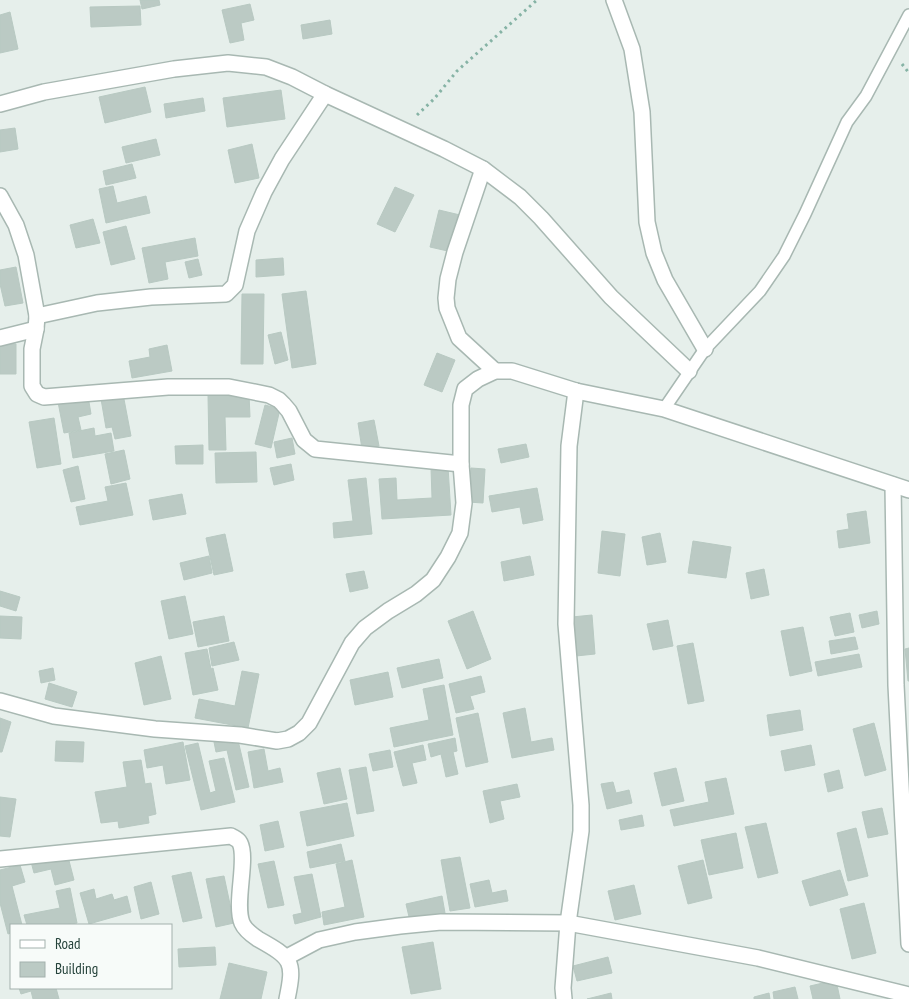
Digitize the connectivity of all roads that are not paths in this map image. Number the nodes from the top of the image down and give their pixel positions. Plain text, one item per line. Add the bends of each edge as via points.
1 (614, 0) edge
2 (909, 15) edge
3 (325, 94) junction
4 (0, 104) edge
5 (483, 169) junction
6 (0, 196) edge
7 (37, 322) junction
8 (0, 338) edge
9 (705, 349) junction
10 (495, 371) junction
11 (689, 371) junction
12 (576, 391) junction
13 (664, 409) junction
14 (461, 464) junction
15 (893, 485) junction
16 (909, 490) edge
17 (0, 702) edge
18 (0, 858) edge
19 (568, 923) junction
20 (909, 944) edge
21 (287, 957) junction
22 (909, 995) edge
23 (287, 999) edge
24 (564, 999) edge

1 - 9 street via 632,49 641,103 647,222 654,253 665,280
2 - 9 lane via 870,89 847,122 784,256 760,291
3 - 4 street via 266,67 228,63 94,82
3 - 5 street
3 - 7 street via 264,192 247,231 236,285 226,294 151,297 97,304
5 - 10 street via 455,252 446,298 459,338
5 - 11 street via 541,218 611,297
6 - 7 street via 21,237
7 - 8 street
7 - 14 street via 32,350 32,386 36,394 44,397 168,387 229,387 279,400 289,411 304,440 315,449
9 - 11 lane
10 - 12 street via 512,371
10 - 14 street via 465,389 461,405
11 - 13 lane
12 - 13 street
12 - 19 street via 569,454 566,624 581,831
13 - 15 street
14 - 17 street via 464,503 460,533 448,557 433,580 365,628 352,643 313,716 299,734 276,741 155,729 54,716
15 - 16 street
15 - 20 street via 896,685
18 - 21 street via 231,836 237,839 242,850 242,923 246,930
19 - 21 street via 441,922 400,926 319,940
19 - 22 street via 758,958
19 - 24 street
21 - 23 street via 292,972

